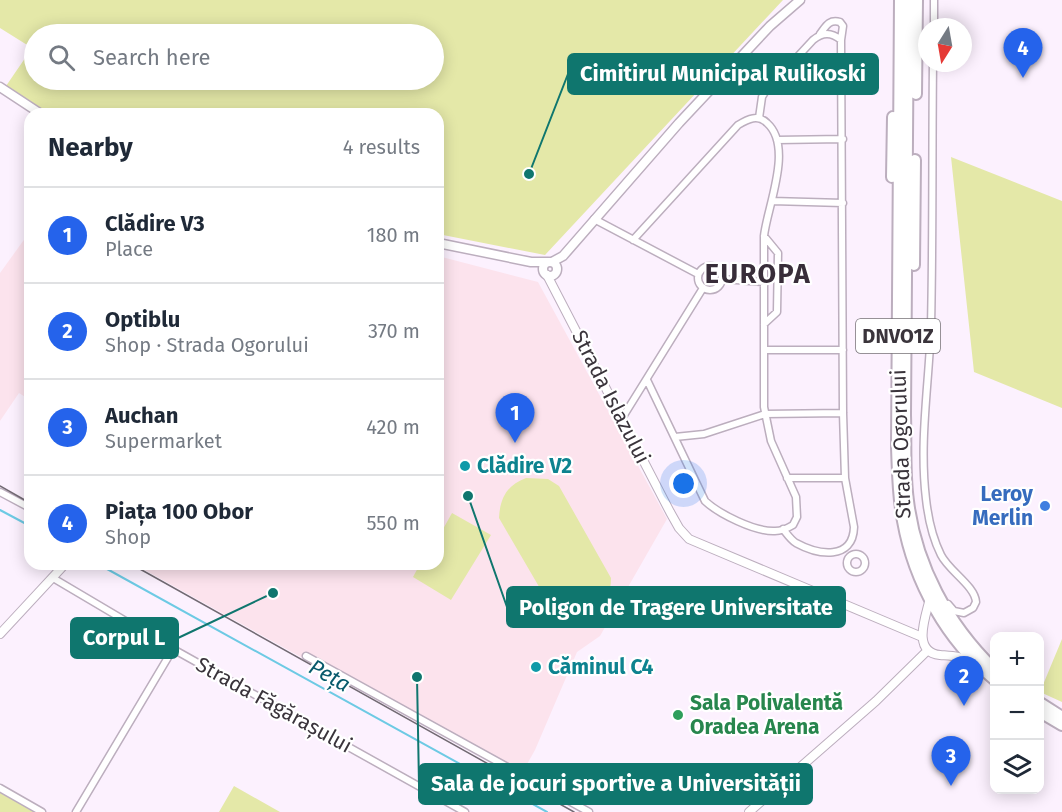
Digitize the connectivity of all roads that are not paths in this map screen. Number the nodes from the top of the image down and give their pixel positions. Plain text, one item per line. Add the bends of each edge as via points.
1 (793, 0) edge
2 (800, 0) edge
3 (894, 0) edge
4 (900, 0) edge
5 (908, 0) edge
6 (917, 0) edge
7 (934, 0) edge
8 (934, 18) edge
9 (770, 26) junction
10 (820, 34) junction
11 (841, 40) junction
12 (933, 72) edge
13 (780, 76) junction
14 (806, 78) dead end
15 (0, 87) edge
16 (32, 108) edge
17 (759, 118) junction
18 (843, 139) junction
19 (777, 140) junction
20 (772, 201) junction
21 (843, 203) junction
22 (594, 219) junction
23 (764, 236) junction
24 (633, 240) junction
25 (444, 244) edge
26 (550, 269) junction
27 (698, 274) junction
28 (722, 279) junction
29 (764, 282) junction
30 (703, 288) junction
31 (764, 324) junction
32 (902, 342) junction
33 (764, 350) junction
34 (843, 350) junction
35 (647, 380) junction
36 (843, 413) junction
37 (765, 414) junction
38 (621, 420) junction
39 (675, 437) junction
40 (787, 478) junction
41 (845, 478) junction
42 (0, 492) edge
43 (24, 505) edge
44 (783, 529) junction
45 (844, 549) junction
46 (850, 556) dead end
47 (60, 570) edge
48 (53, 578) junction
49 (931, 582) junction
50 (930, 598) junction
51 (0, 634) edge
52 (922, 637) junction
53 (173, 649) junction
54 (928, 650) junction
55 (306, 656) dead end
56 (977, 665) junction
57 (990, 665) edge
58 (990, 676) edge
59 (1044, 707) edge
60 (1044, 714) edge
61 (1061, 723) edge
62 (0, 788) edge
63 (42, 812) edge
64 (75, 812) edge
65 (465, 812) edge
66 (589, 812) edge
67 (748, 812) edge

1 - 9 main road
2 - 9 main road
3 - 32 highway via 895,324
4 - 32 highway, Strada Ogorului / DNVO1Z
5 - 32 highway, Strada Ogorului / DNVO1Z
6 - 32 highway via 916,221 912,311 909,336
7 - 8 street
9 - 22 main road
10 - 11 street
10 - 11 street via 828,23 840,21
10 - 13 street
11 - 18 street
12 - 49 street via 925,484 941,555 975,597 969,612 958,612
13 - 14 street
13 - 17 street via 762,97
15 - 16 main road
17 - 19 street via 773,130
17 - 24 street via 738,125
18 - 19 street
18 - 21 street
19 - 20 street via 778,173
20 - 21 street
20 - 23 street
21 - 34 street
22 - 24 street
22 - 26 main road
23 - 29 street
23 - 31 street via 778,253 777,312
24 - 27 street
25 - 26 main road
26 - 38 street, Strada Islazului via 553,283
27 - 28 street via 710,266 718,270
27 - 30 street
28 - 29 street
28 - 30 street via 713,290
29 - 31 street
30 - 35 street
31 - 33 street
32 - 49 highway, Strada Ogorului / DNVO1Z via 908,502
32 - 50 highway, Strada Ogorului / DNVO1Z via 897,447 900,503 912,556
33 - 34 street
33 - 37 street
34 - 36 street
35 - 38 street
35 - 39 street
36 - 37 street
36 - 41 street
37 - 39 street via 704,434
37 - 40 street via 771,441
38 - 52 street, Strada Islazului via 679,528 689,539
39 - 44 street via 705,501 716,511 762,528
40 - 41 street
40 - 44 street via 798,507 793,525
41 - 45 street via 854,535
42 - 43 street
44 - 45 street via 795,542 827,554
45 - 46 street
47 - 48 street
48 - 51 street
48 - 53 street, Strada Făgărașului
49 - 57 highway, Strada Ogorului / DNVO1Z via 949,615
50 - 52 street
50 - 56 highway, Strada Ogorului / DNVO1Z
52 - 54 street
53 - 64 street
53 - 65 street, Strada Făgărașului
54 - 56 street
54 - 67 street via 876,701
55 - 66 street
56 - 58 highway, Strada Ogorului / DNVO1Z
59 - 61 highway
60 - 61 highway
62 - 63 street

